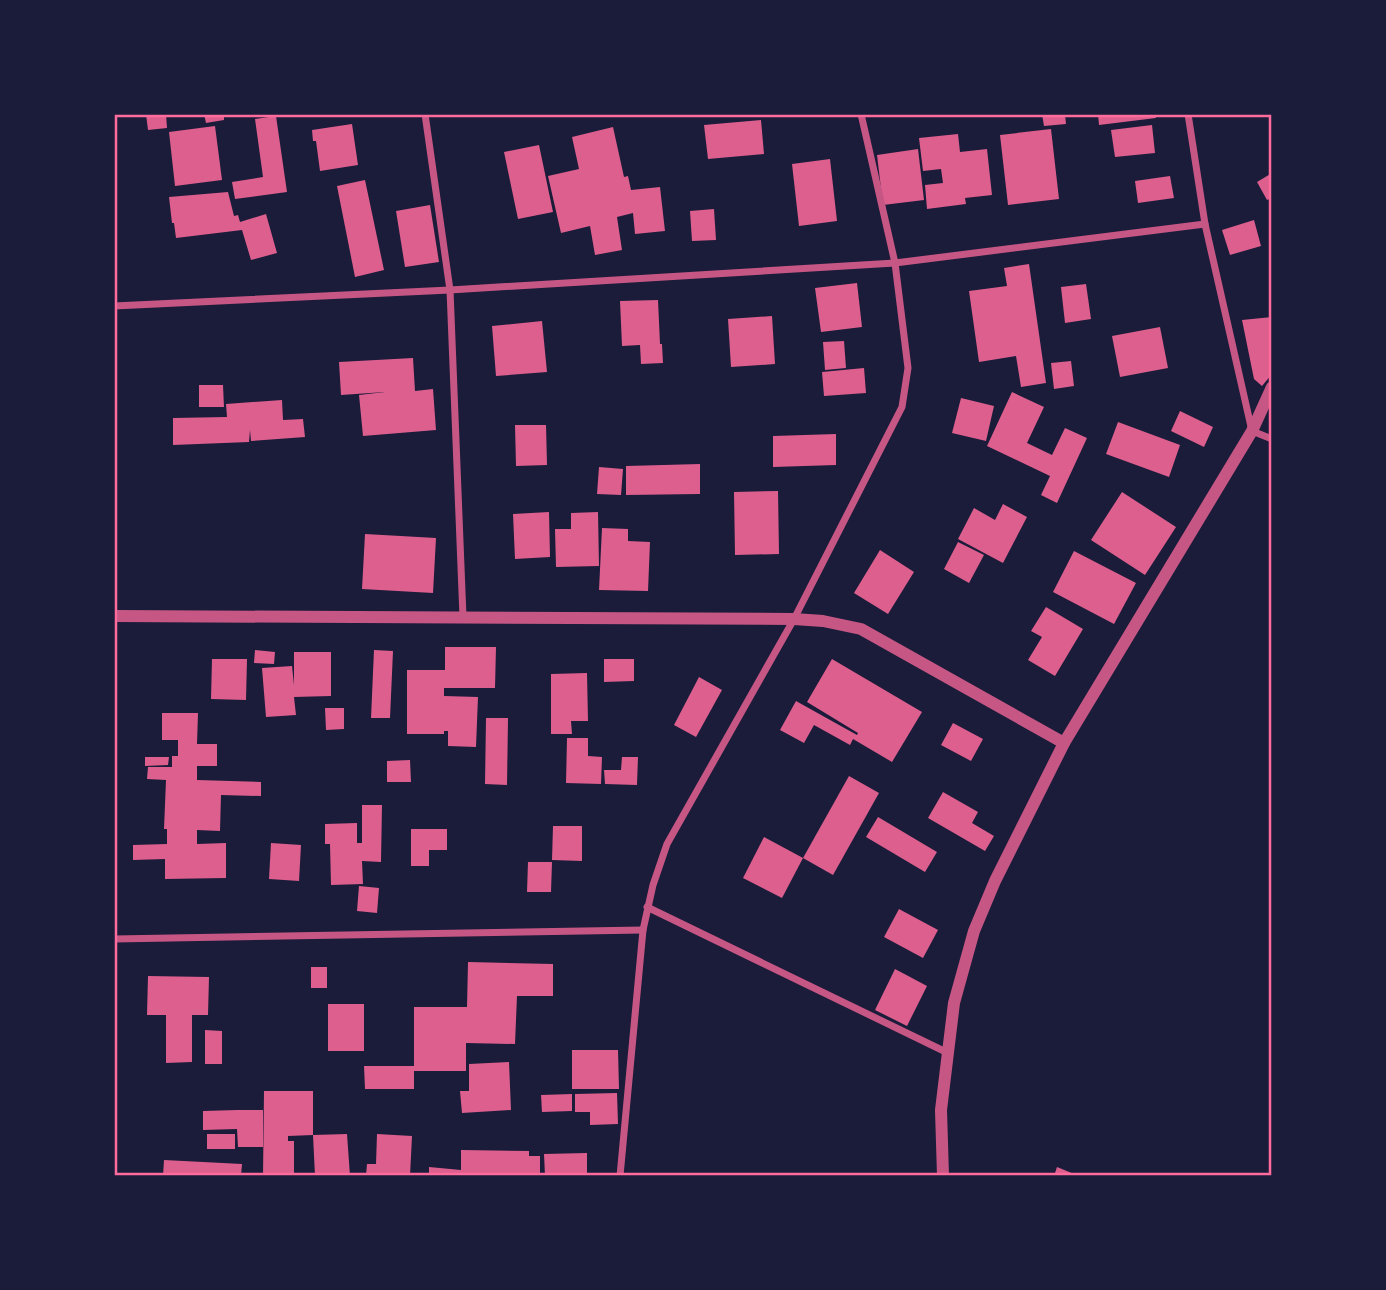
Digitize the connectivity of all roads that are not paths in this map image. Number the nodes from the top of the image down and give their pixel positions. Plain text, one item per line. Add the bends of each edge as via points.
1 (425, 114) edge
2 (861, 114) edge
3 (1188, 114) edge
4 (1205, 224) junction
5 (895, 263) junction
6 (450, 290) junction
7 (114, 306) edge
8 (1272, 387) edge
9 (1252, 431) junction
10 (1272, 439) edge
11 (114, 616) edge
12 (463, 617) junction
13 (794, 619) junction
14 (1064, 743) junction
15 (647, 907) junction
16 (643, 930) junction
17 (114, 939) edge
18 (948, 1053) junction
19 (620, 1176) edge
20 (943, 1176) edge

1 - 6 street
2 - 5 street
3 - 4 street
4 - 5 street
4 - 9 street
5 - 6 street
5 - 13 street via 908,368 902,407
6 - 7 street
6 - 12 street
8 - 9 street
9 - 10 street
9 - 14 street
11 - 12 street
12 - 13 street
13 - 14 street via 861,629
13 - 15 street via 667,844
14 - 18 street via 974,931 954,1003
15 - 16 street
15 - 18 street
16 - 17 street
16 - 19 street
18 - 20 street via 941,1110

